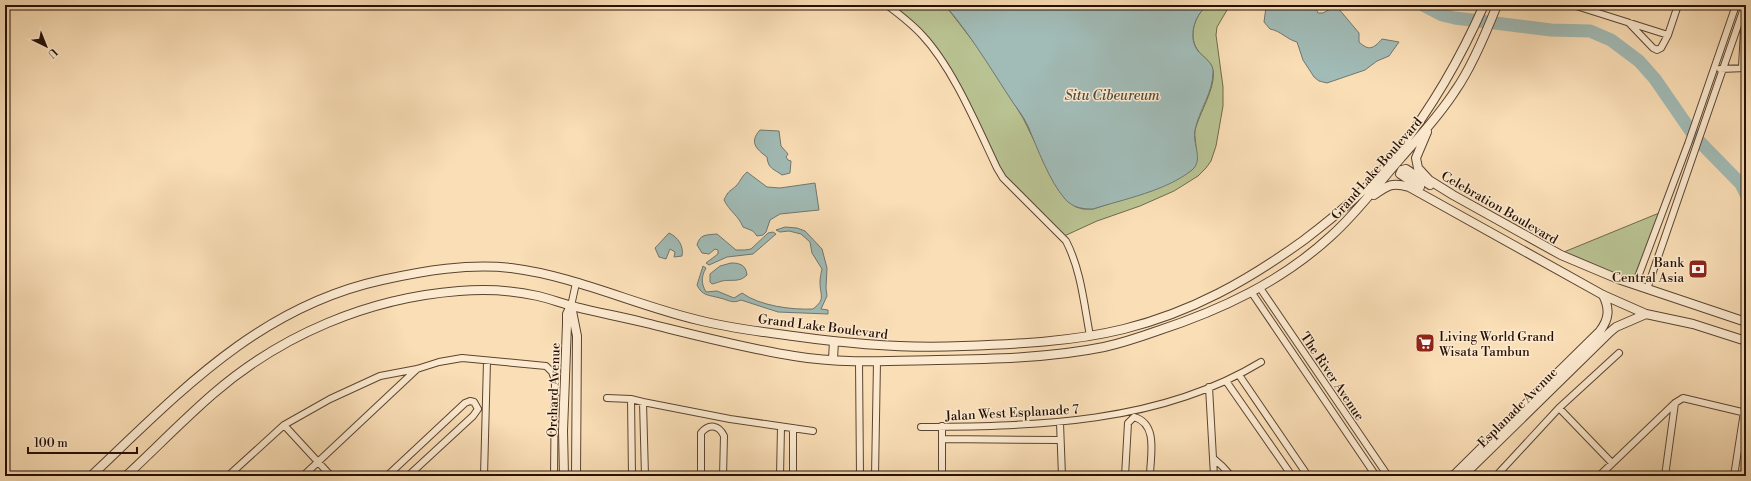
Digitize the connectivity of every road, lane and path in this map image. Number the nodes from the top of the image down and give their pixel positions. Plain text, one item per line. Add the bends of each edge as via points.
1 (887, 5) edge
2 (1484, 5) edge
3 (1497, 5) edge
4 (1572, 5) edge
5 (1678, 5) edge
6 (1736, 5) edge
7 (1745, 5) edge
8 (1746, 10) edge
9 (1628, 22) junction
10 (1668, 35) junction
11 (1744, 68) edge
12 (1714, 69) junction
13 (1723, 69) junction
14 (1431, 124) junction
15 (1453, 195) junction
16 (1367, 200) junction
17 (1479, 227) junction
18 (576, 283) junction
19 (1635, 285) junction
20 (1260, 288) junction
21 (1647, 289) junction
22 (1252, 293) junction
23 (1603, 295) junction
24 (571, 306) junction
25 (1646, 314) junction
26 (1746, 322) edge
27 (1090, 336) junction
28 (834, 341) junction
29 (1746, 341) edge
30 (896, 347) junction
31 (1619, 353) dead end
32 (834, 359) junction
33 (487, 361) junction
34 (859, 361) junction
35 (877, 361) junction
36 (897, 361) junction
37 (1261, 362) dead end
38 (417, 369) junction
39 (1239, 375) junction
40 (1226, 381) junction
41 (1209, 387) junction
42 (607, 398) dead end
43 (631, 398) junction
44 (643, 402) junction
45 (1675, 403) junction
46 (1559, 408) junction
47 (1745, 412) edge
48 (1060, 423) junction
49 (284, 425) junction
50 (921, 426) dead end
51 (942, 426) junction
52 (781, 427) junction
53 (793, 428) junction
54 (813, 431) dead end
55 (942, 439) junction
56 (1060, 440) junction
57 (1214, 459) junction
58 (318, 462) junction
59 (1612, 463) junction
60 (91, 476) edge
61 (126, 476) edge
62 (228, 476) edge
63 (303, 476) edge
64 (331, 476) edge
65 (387, 476) edge
66 (408, 476) edge
67 (484, 476) edge
68 (554, 476) edge
69 (564, 476) edge
70 (576, 476) edge
71 (632, 476) edge
72 (645, 476) edge
73 (701, 476) edge
74 (723, 476) edge
75 (780, 476) edge
76 (793, 476) edge
77 (860, 476) edge
78 (875, 476) edge
79 (942, 476) edge
80 (1062, 476) edge
81 (1125, 476) edge
82 (1150, 476) edge
83 (1214, 476) edge
84 (1231, 476) edge
85 (1292, 476) edge
86 (1308, 476) edge
87 (1376, 476) edge
88 (1388, 476) edge
89 (1453, 476) edge
90 (1463, 476) edge
91 (1496, 476) edge
92 (1599, 476) edge
93 (1665, 476) edge
94 (1734, 476) edge

1 - 27 street via 922,35 937,54 952,77 1003,178 1066,241 1079,276
2 - 27 street, Grand Lake Boulevard via 1446,82 1398,151 1339,214 1246,280 1216,296 1146,322
3 - 14 street, Grand Lake Boulevard via 1457,88
4 - 9 street
5 - 10 street
6 - 12 street
7 - 13 street
8 - 11 street
9 - 10 street
9 - 10 street via 1657,50 1663,46
11 - 13 street
12 - 13 street
12 - 19 street
13 - 21 street
14 - 15 street, Celebration Boulevard via 1416,158 1418,168 1429,180
14 - 16 street, Grand Lake Boulevard via 1398,160
15 - 17 street via 1446,196 1406,168 1400,174
15 - 19 street, Celebration Boulevard via 1561,255
16 - 17 street, Celebration Boulevard via 1388,185 1398,184 1409,187
16 - 20 street, Grand Lake Boulevard via 1328,239 1290,270
17 - 23 street, Celebration Boulevard
18 - 24 street, Orchard Avenue
18 - 28 street, Grand Lake Boulevard via 698,320 769,333
18 - 60 street, Grand Lake Boulevard via 547,274 513,268 483,267 411,274 347,289 271,323 227,352
19 - 21 street, Celebration Boulevard
20 - 22 street, Grand Lake Boulevard
20 - 88 street, The River Avenue
21 - 26 street
22 - 36 street, Grand Lake Boulevard via 1187,321 1104,347 1012,357
22 - 87 street, The River Avenue
23 - 25 street, Celebration Boulevard
23 - 89 street, Esplanade Avenue via 1609,312 1600,331
24 - 32 street, Grand Lake Boulevard via 751,349 800,357
24 - 61 street, Grand Lake Boulevard via 540,296 486,290 456,291 417,297 353,312 283,344 242,370
24 - 69 street, Orchard Avenue via 567,314
24 - 70 street, Orchard Avenue via 577,336
25 - 29 street via 1693,324
25 - 90 street, Esplanade Avenue via 1610,332
27 - 30 street, Grand Lake Boulevard via 1006,345
28 - 30 street, Grand Lake Boulevard
28 - 32 street
30 - 36 street
31 - 46 street
32 - 34 street, Grand Lake Boulevard
33 - 38 street via 462,358
33 - 67 street
33 - 68 street via 546,366 552,372 555,380
34 - 35 street, Grand Lake Boulevard
34 - 77 street
35 - 36 street, Grand Lake Boulevard
35 - 78 street
37 - 39 street, Jalan West Esplanade 7
38 - 49 street via 380,376 330,399
38 - 58 street
39 - 40 street, Jalan West Esplanade 7
39 - 86 street
40 - 41 street, Jalan West Esplanade 7
40 - 85 street
41 - 48 street, Jalan West Esplanade 7 via 1164,404
41 - 57 street
42 - 43 street
43 - 44 street
43 - 71 street
44 - 52 street
44 - 72 street
45 - 47 street via 1687,398
45 - 59 street
45 - 93 street
46 - 59 street
46 - 91 street
47 - 94 street
48 - 51 street, Jalan West Esplanade 7
48 - 56 street
49 - 58 street
49 - 62 street
50 - 51 street, Jalan West Esplanade 7
51 - 55 street
52 - 53 street
52 - 75 street
53 - 54 street
53 - 76 street
55 - 56 street
55 - 79 street
56 - 80 street
57 - 83 street
57 - 84 street
58 - 63 street
58 - 64 street
59 - 92 street
65 - 66 street via 465,403 474,402 478,409 473,416
73 - 74 street via 702,433 713,426 722,431 724,436
81 - 82 street via 1128,423 1134,417 1140,418 1147,425 1151,436

